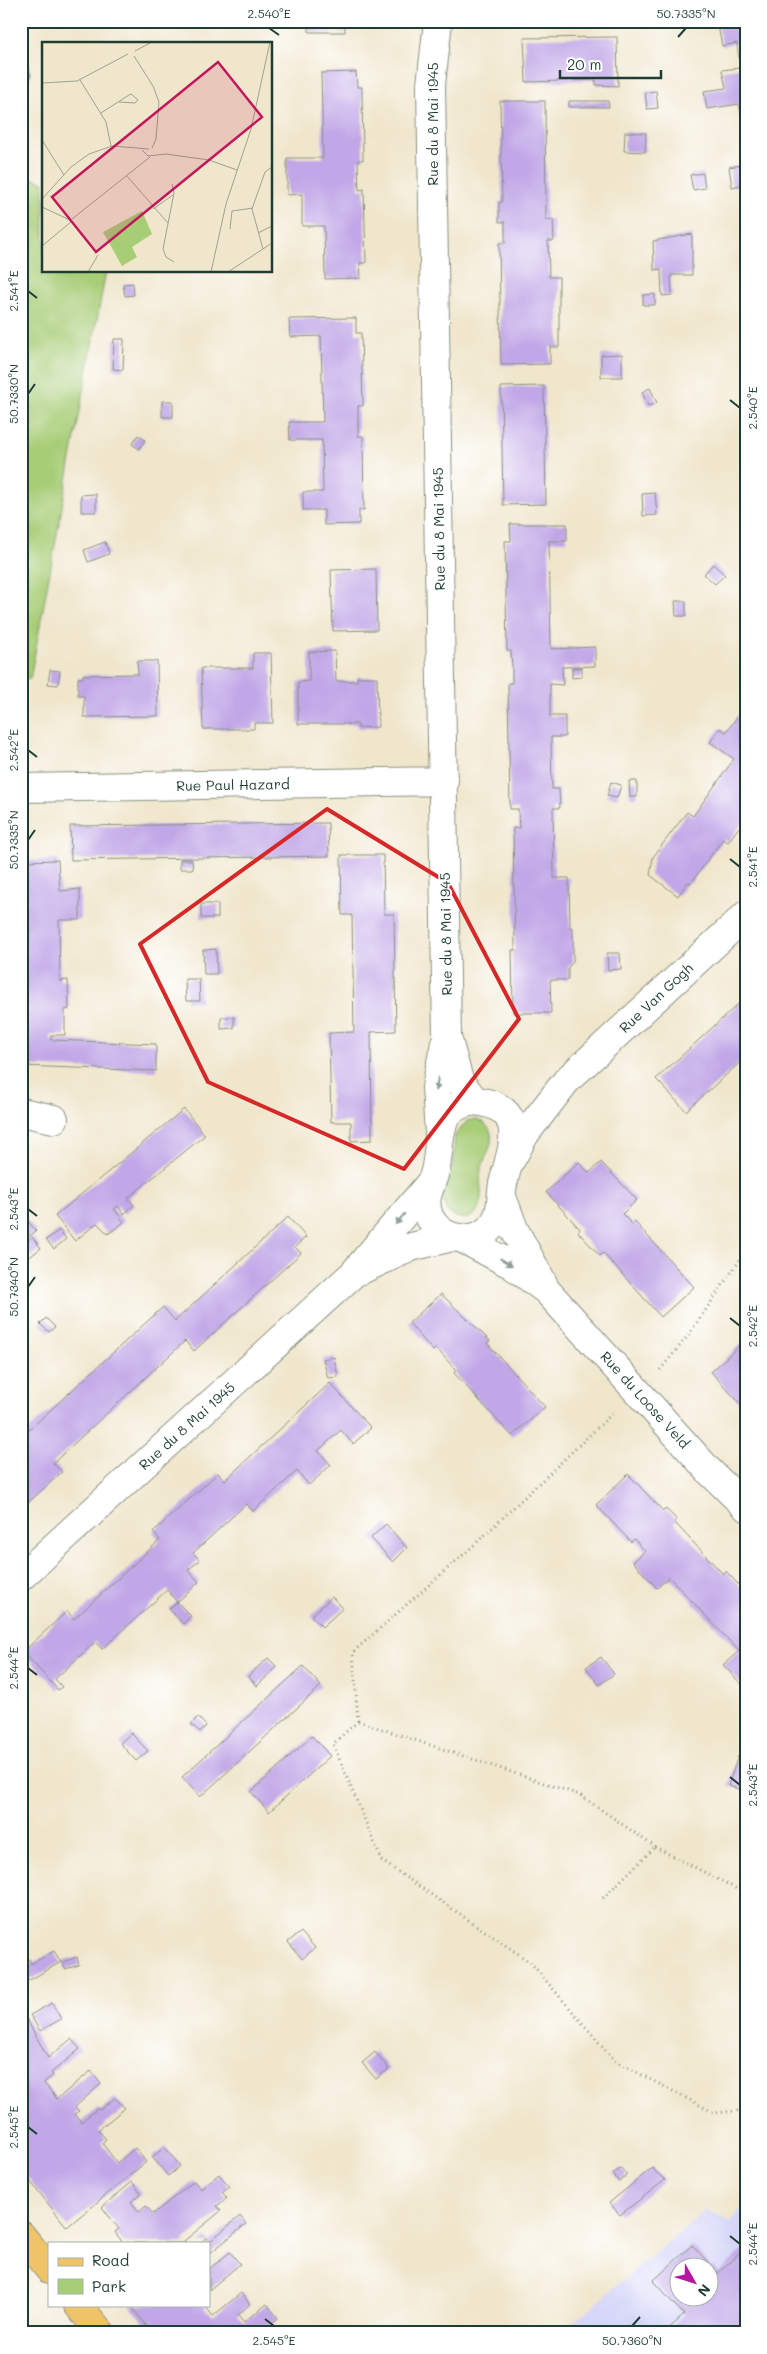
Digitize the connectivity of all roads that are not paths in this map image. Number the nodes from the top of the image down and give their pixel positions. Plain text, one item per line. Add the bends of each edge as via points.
1 (438, 21) edge
2 (444, 782) junction
3 (21, 788) edge
4 (746, 915) edge
5 (447, 1037) junction
6 (567, 1080) junction
7 (485, 1104) junction
8 (21, 1112) edge
9 (54, 1119) dead end
10 (439, 1133) junction
11 (507, 1169) junction
12 (431, 1182) junction
13 (502, 1197) junction
14 (458, 1238) junction
15 (353, 1274) junction
16 (547, 1291) junction
17 (746, 1507) edge
18 (21, 1577) edge
19 (21, 2235) edge
20 (48, 2268) edge
21 (79, 2306) edge
22 (101, 2333) edge

1 - 2 street, Rue du 8 Mai 1945 via 431,85
2 - 3 street, Rue Paul Hazard
2 - 5 street, Rue du 8 Mai 1945
4 - 6 street, Rue Van Gogh
5 - 7 street, Rue du 8 Mai 1945 via 459,1080
5 -> 10 street, Rue du 8 Mai 1945 via 436,1087
6 - 7 street, Rue Van Gogh via 512,1106
6 - 11 street, Rue Van Gogh via 526,1134
7 - 10 street, Rue Van Gogh via 464,1104 452,1110
7 - 11 street, Rue du 8 Mai 1945 via 510,1120 514,1146
8 - 9 street
10 - 12 street, Rue du Loose Veld
11 - 13 street, Rue du 8 Mai 1945
12 - 14 street, Rue du Loose Veld via 426,1200 431,1219 439,1229
12 -> 15 street, Rue du 8 Mai 1945
13 - 14 street, Rue du 8 Mai 1945 via 501,1210 492,1227 476,1237
13 - 16 street, Rue du Loose Veld
14 - 15 street, Rue du 8 Mai 1945 via 411,1247
14 -> 16 street, Rue du Loose Veld via 512,1265
15 - 18 street, Rue du 8 Mai 1945
16 - 17 street, Rue du Loose Veld via 710,1472
19 - 20 main road
21 - 22 main road

